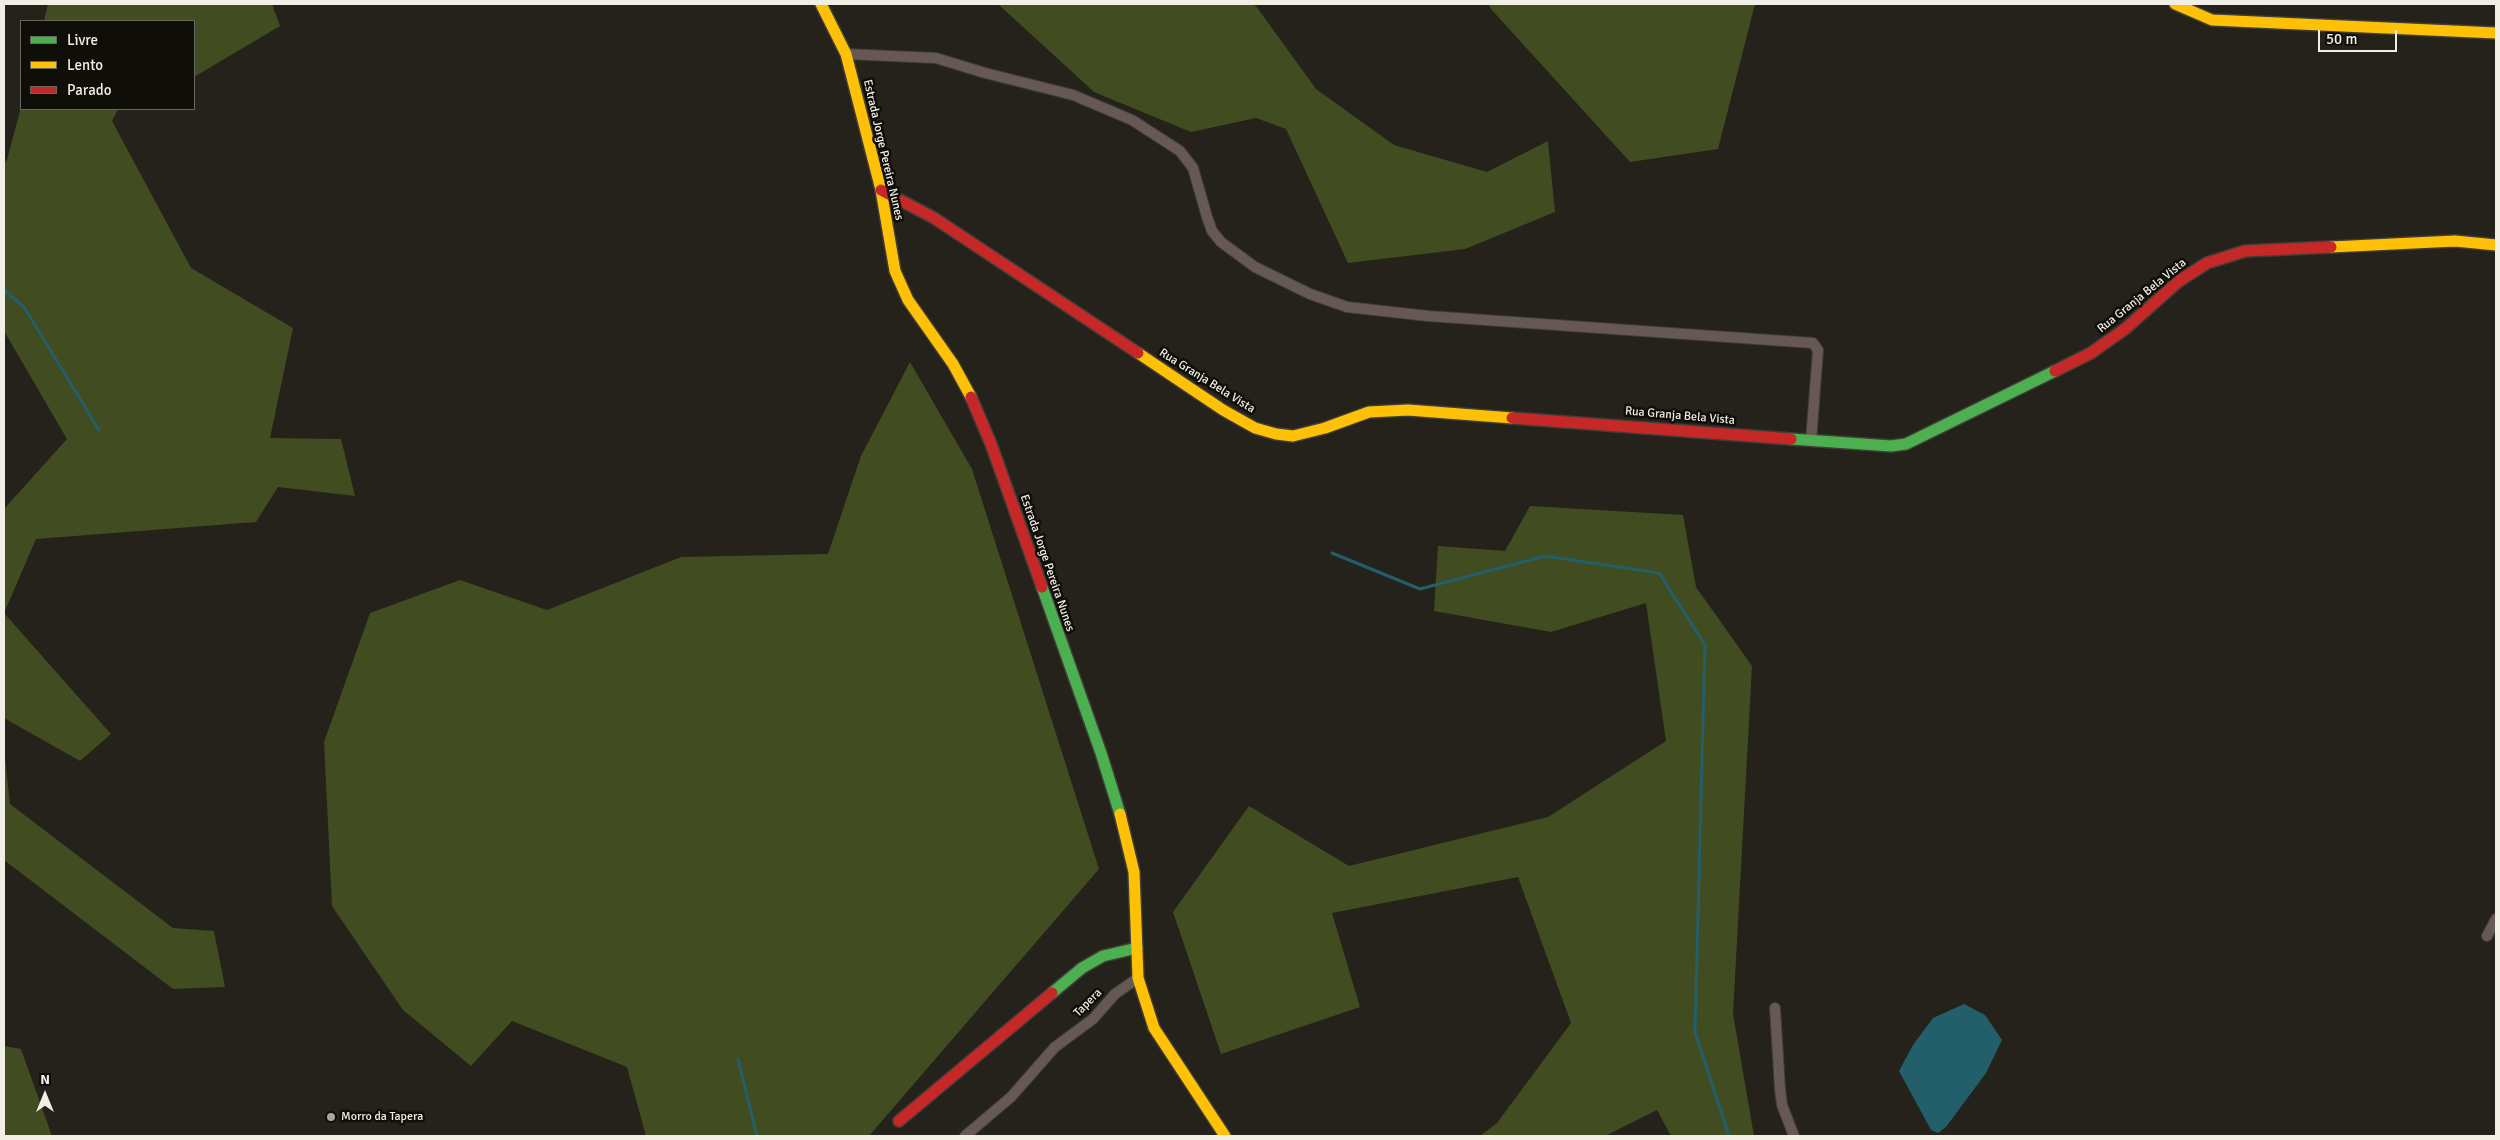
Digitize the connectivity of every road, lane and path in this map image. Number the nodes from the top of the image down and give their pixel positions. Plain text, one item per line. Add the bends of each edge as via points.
1 (821, 4) edge
2 (2176, 4) edge
3 (2496, 33) edge
4 (846, 54) junction
5 (881, 190) junction
6 (2496, 245) edge
7 (1811, 440) junction
8 (2496, 919) edge
9 (2487, 936) dead end
10 (1136, 948) junction
11 (1138, 978) junction
12 (1775, 1008) dead end
13 (899, 1121) dead end
14 (965, 1136) edge
15 (1225, 1136) edge
16 (1794, 1136) edge

1 - 4 street, Estrada Jorge Pereira Nunes
2 - 3 street via 2212,20
4 - 5 street, Estrada Jorge Pereira Nunes
4 - 7 street via 936,58 985,74 1073,95 1132,120 1180,151 1193,168 1212,231 1221,242 1254,267 1310,294 1347,307 1412,315 1812,343 1818,350
5 - 7 street, Rua Granja Bela Vista via 934,218 1223,410 1255,428 1276,434 1293,436 1369,412 1408,410
5 - 10 street, Estrada Jorge Pereira Nunes via 896,272 908,300 952,364 977,411 1101,753 1134,872
6 - 7 street, Rua Granja Bela Vista via 2455,241 2245,251 2207,263 2179,281 2126,329 2091,353 1916,440 1891,446
8 - 9 street
10 - 11 street, Estrada Jorge Pereira Nunes
10 - 13 street via 1102,956 1082,968
11 - 14 street, Tapera via 1115,994 1093,1019 1055,1046 1010,1097
11 - 15 street, Estrada Jorge Pereira Nunes via 1154,1028
12 - 16 street via 1782,1105

